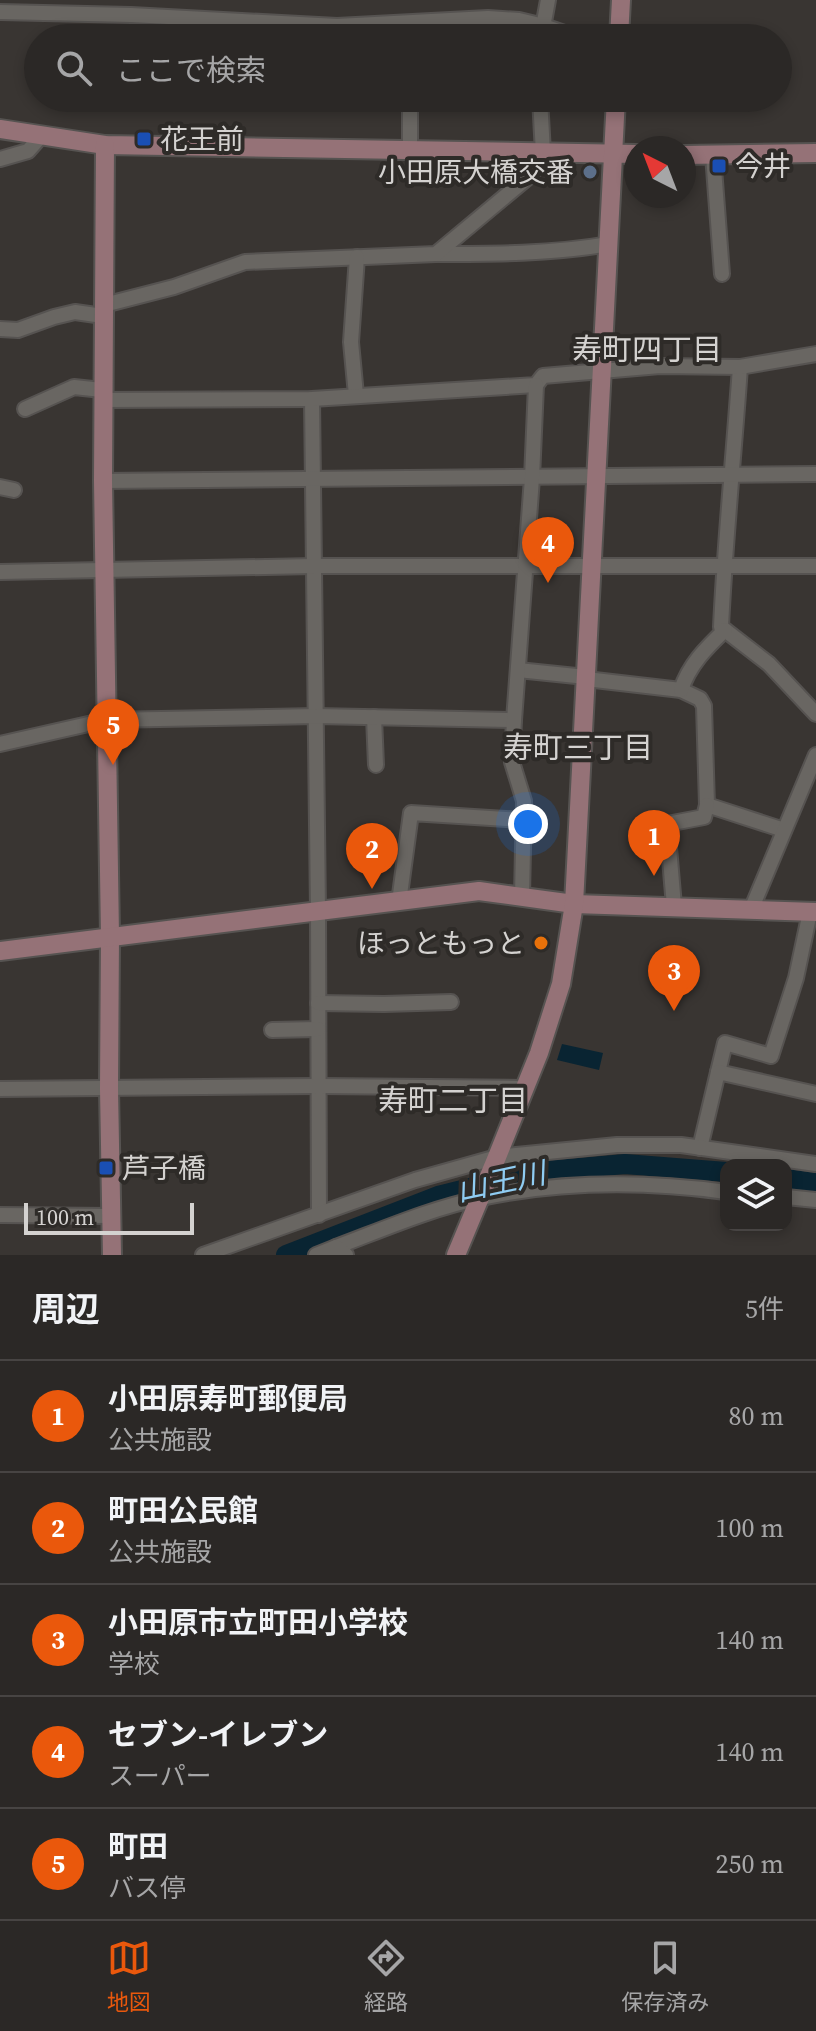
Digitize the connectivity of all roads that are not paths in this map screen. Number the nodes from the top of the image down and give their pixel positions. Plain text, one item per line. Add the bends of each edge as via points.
1 (548, 0) edge
2 (621, 0) edge
3 (130, 8) edge
4 (0, 12) edge
5 (314, 24) edge
6 (375, 24) edge
7 (527, 24) edge
8 (544, 24) edge
9 (620, 24) edge
10 (410, 112) edge
11 (539, 112) edge
12 (615, 112) edge
13 (0, 129) edge
14 (42, 135) junction
15 (105, 145) junction
16 (410, 151) junction
17 (537, 153) junction
18 (614, 153) junction
19 (624, 153) edge
20 (816, 153) edge
21 (696, 155) edge
22 (713, 155) junction
23 (0, 159) edge
24 (609, 244) junction
25 (436, 254) junction
26 (357, 257) junction
27 (722, 274) dead end
28 (103, 310) junction
29 (0, 329) edge
30 (816, 354) edge
31 (740, 367) junction
32 (602, 371) junction
33 (536, 385) junction
34 (102, 395) junction
35 (356, 395) junction
36 (312, 399) junction
37 (25, 409) dead end
38 (816, 474) edge
39 (733, 475) junction
40 (596, 477) junction
41 (314, 478) junction
42 (532, 478) junction
43 (103, 481) junction
44 (314, 566) junction
45 (593, 566) junction
46 (816, 566) edge
47 (526, 567) junction
48 (724, 567) junction
49 (104, 571) junction
50 (0, 572) edge
51 (725, 630) junction
52 (518, 670) junction
53 (586, 678) junction
54 (681, 690) junction
55 (816, 714) edge
56 (316, 716) junction
57 (374, 717) junction
58 (106, 720) junction
59 (514, 720) junction
60 (0, 744) edge
61 (816, 755) edge
62 (376, 765) dead end
63 (707, 805) junction
64 (523, 820) junction
65 (784, 830) junction
66 (522, 896) junction
67 (399, 902) junction
68 (574, 904) junction
69 (674, 906) junction
70 (751, 910) junction
71 (318, 911) junction
72 (813, 912) edge
73 (110, 936) junction
74 (0, 951) edge
75 (451, 1002) dead end
76 (318, 1003) junction
77 (318, 1029) junction
78 (272, 1030) dead end
79 (718, 1072) junction
80 (319, 1086) junction
81 (525, 1088) junction
82 (0, 1089) edge
83 (109, 1089) junction
84 (816, 1094) edge
85 (700, 1148) junction
86 (497, 1157) junction
87 (816, 1164) edge
88 (720, 1191) edge
89 (480, 1198) junction
90 (792, 1198) edge
91 (816, 1200) edge
92 (0, 1215) edge
93 (319, 1215) junction
94 (110, 1216) junction
95 (341, 1251) edge
96 (112, 1255) edge
97 (203, 1255) edge
98 (316, 1255) edge
99 (456, 1255) edge

1 - 8 street
2 - 9 street
3 - 4 street
3 - 5 street
6 - 7 street via 488,18
10 - 16 street
11 - 17 street
12 - 18 street
13 - 14 street
14 - 15 street
14 - 23 street via 28,151
15 - 16 street
15 - 28 street
16 - 17 street
17 - 18 street
17 - 25 street via 532,174
18 - 19 street
18 - 24 street
20 - 22 street
21 - 22 street
22 - 27 street
24 - 25 street via 531,254
24 - 32 street
25 - 26 street
26 - 28 street via 245,262
26 - 35 street via 351,342
28 - 29 street via 75,312 18,330
28 - 34 street
30 - 31 street
31 - 32 street
31 - 39 street
32 - 33 street via 543,376
32 - 40 street
33 - 35 street
33 - 42 street
34 - 36 street
34 - 37 street via 74,387
34 - 43 street
35 - 36 street
36 - 41 street
38 - 39 street
39 - 40 street
39 - 48 street
40 - 42 street
40 - 45 street
41 - 42 street
41 - 43 street
41 - 44 street
42 - 47 street
43 - 49 street
44 - 47 street
44 - 49 street
44 - 56 street
45 - 47 street
45 - 48 street
45 - 53 street
46 - 48 street
47 - 52 street
48 - 51 street
49 - 50 street
49 - 58 street
51 - 54 street via 696,660
51 - 55 street via 769,664
52 - 53 street
52 - 59 street
53 - 54 street
53 - 68 street
54 - 63 street via 704,706
56 - 57 street
56 - 58 street
56 - 71 street
57 - 59 street
57 - 62 street
58 - 60 street
58 - 73 street
59 - 64 street via 512,762 524,801
61 - 65 street
63 - 65 street
63 - 69 street via 704,817 667,824
64 - 66 street
64 - 67 street via 411,813
65 - 70 street
66 - 67 street via 479,891
66 - 68 street
67 - 71 street
68 - 69 street
68 - 81 street via 561,984
69 - 70 street
70 - 72 street
71 - 73 street
71 - 76 street
72 - 79 street via 771,1056 725,1043
73 - 74 street
73 - 83 street
75 - 76 street
76 - 77 street
77 - 78 street
77 - 80 street
79 - 84 street
79 - 85 street
80 - 81 street
80 - 83 street
80 - 93 street
81 - 86 street
82 - 83 street
83 - 94 street
85 - 86 street via 617,1145
85 - 87 street
86 - 89 street
86 - 93 street
88 - 89 street via 605,1185
89 - 95 street via 436,1210
89 - 99 street
90 - 91 street
92 - 94 street
93 - 97 street
94 - 96 street
95 - 98 street

